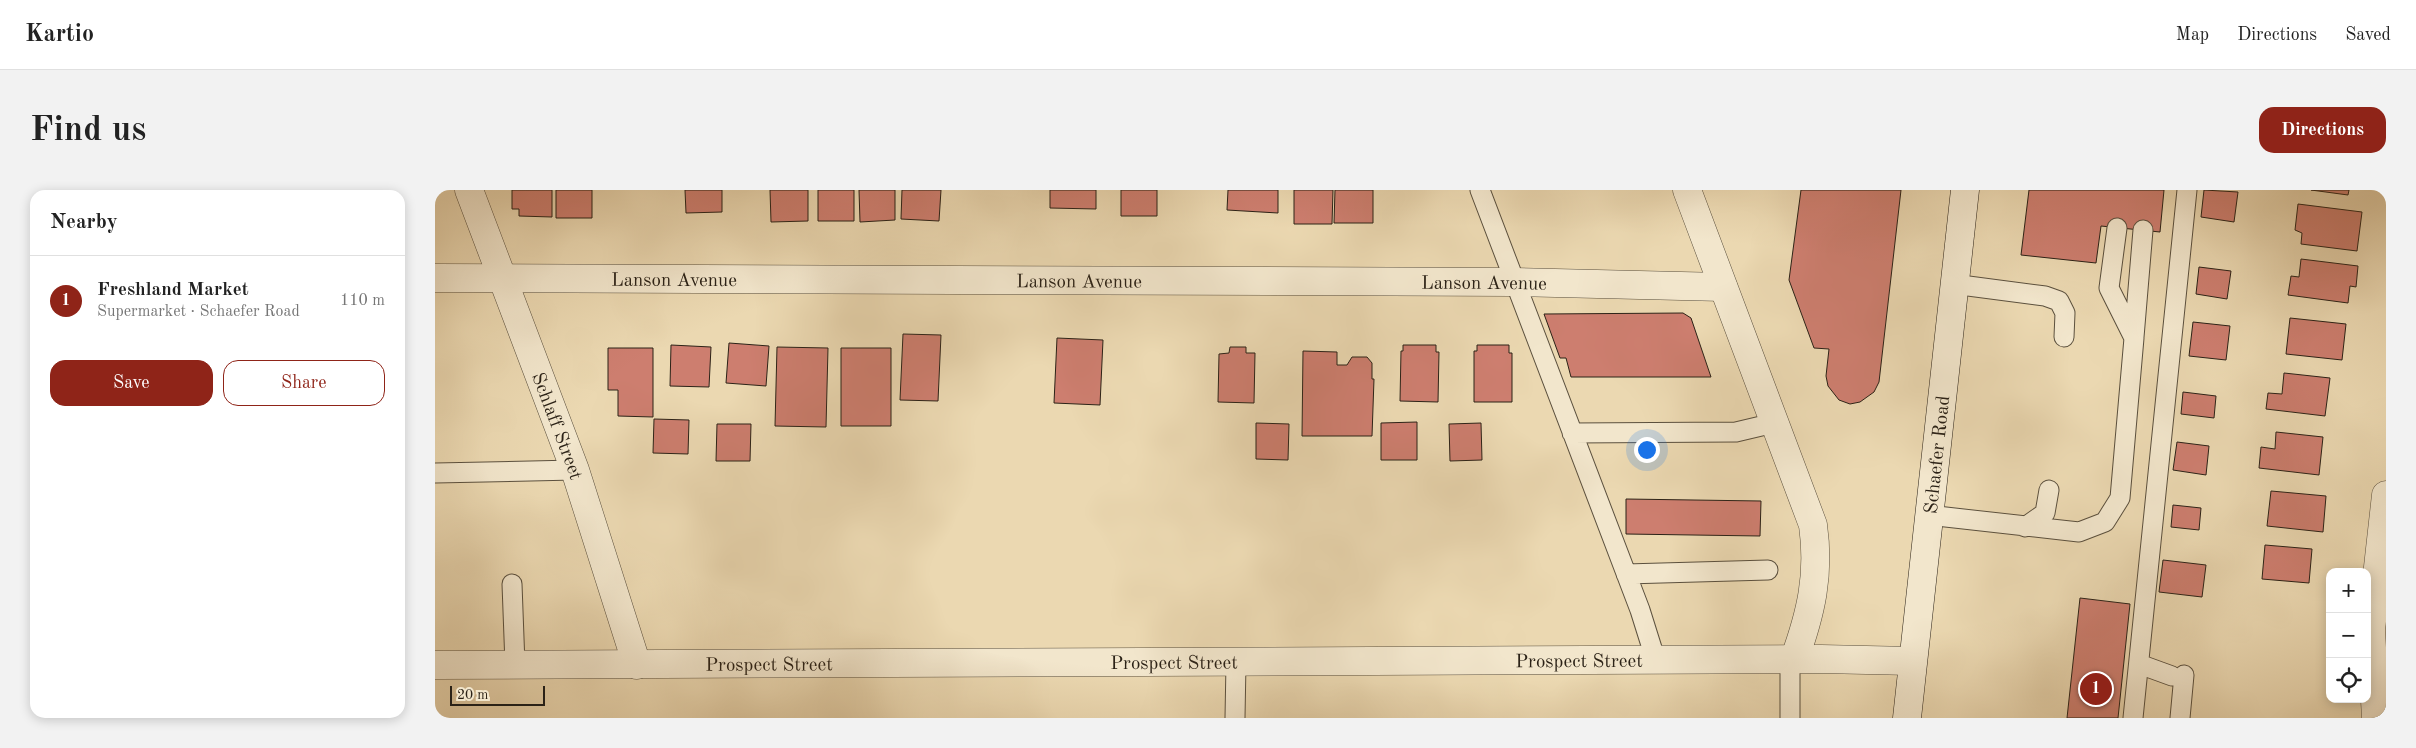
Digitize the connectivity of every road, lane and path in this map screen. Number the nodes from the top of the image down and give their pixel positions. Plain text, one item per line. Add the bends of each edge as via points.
1 (469, 190) edge
2 (1479, 190) edge
3 (1687, 190) edge
4 (1965, 190) edge
5 (2187, 190) edge
6 (2117, 228) dead end
7 (2143, 230) dead end
8 (502, 276) junction
9 (435, 278) edge
10 (1513, 282) junction
11 (1953, 284) junction
12 (1723, 286) junction
13 (2064, 337) dead end
14 (2134, 338) junction
15 (1775, 423) junction
16 (1572, 433) junction
17 (575, 470) junction
18 (435, 472) edge
19 (2049, 490) dead end
20 (2386, 495) edge
21 (1928, 515) junction
22 (2025, 528) junction
23 (1768, 570) dead end
24 (1626, 574) junction
25 (512, 584) dead end
26 (2379, 610) edge
27 (1792, 659) junction
28 (1656, 661) junction
29 (1912, 661) junction
30 (1236, 663) junction
31 (2139, 664) junction
32 (435, 665) edge
33 (515, 665) junction
34 (637, 665) junction
35 (1235, 718) edge
36 (1790, 718) edge
37 (1907, 718) edge
38 (2133, 718) edge
39 (2180, 718) edge
40 (2376, 718) edge

1 - 8 street, Schlaff Street
2 - 10 lane
3 - 12 street
4 - 11 street, Schaefer Road
5 - 31 lane
6 - 14 lane via 2109,288
7 - 14 lane
8 - 9 street, Lanson Avenue
8 - 10 street, Lanson Avenue
8 - 17 street, Schlaff Street
10 - 12 street, Lanson Avenue
10 - 16 lane
11 - 13 lane via 2045,296 2059,301 2065,313
11 - 21 street, Schaefer Road
12 - 15 street
14 - 22 lane via 2121,498 2105,522 2079,532
15 - 16 lane via 1736,432
15 - 27 street via 1813,525 1816,544 1814,595
16 - 24 lane
17 - 18 lane
17 - 34 street, Schlaff Street
19 - 22 lane via 2045,513
20 - 26 street
21 - 22 lane
21 - 29 street, Schaefer Road
23 - 24 lane
24 - 28 lane
25 - 33 lane
26 - 40 street via 2371,630
27 - 28 street, Prospect Street
27 - 29 street, Prospect Street
27 - 36 lane
28 - 30 street, Prospect Street
29 - 37 street, Schaefer Road
30 - 34 street, Prospect Street
30 - 35 lane
31 - 38 lane
31 - 39 lane via 2178,676
32 - 33 street, Prospect Street
33 - 34 street, Prospect Street

